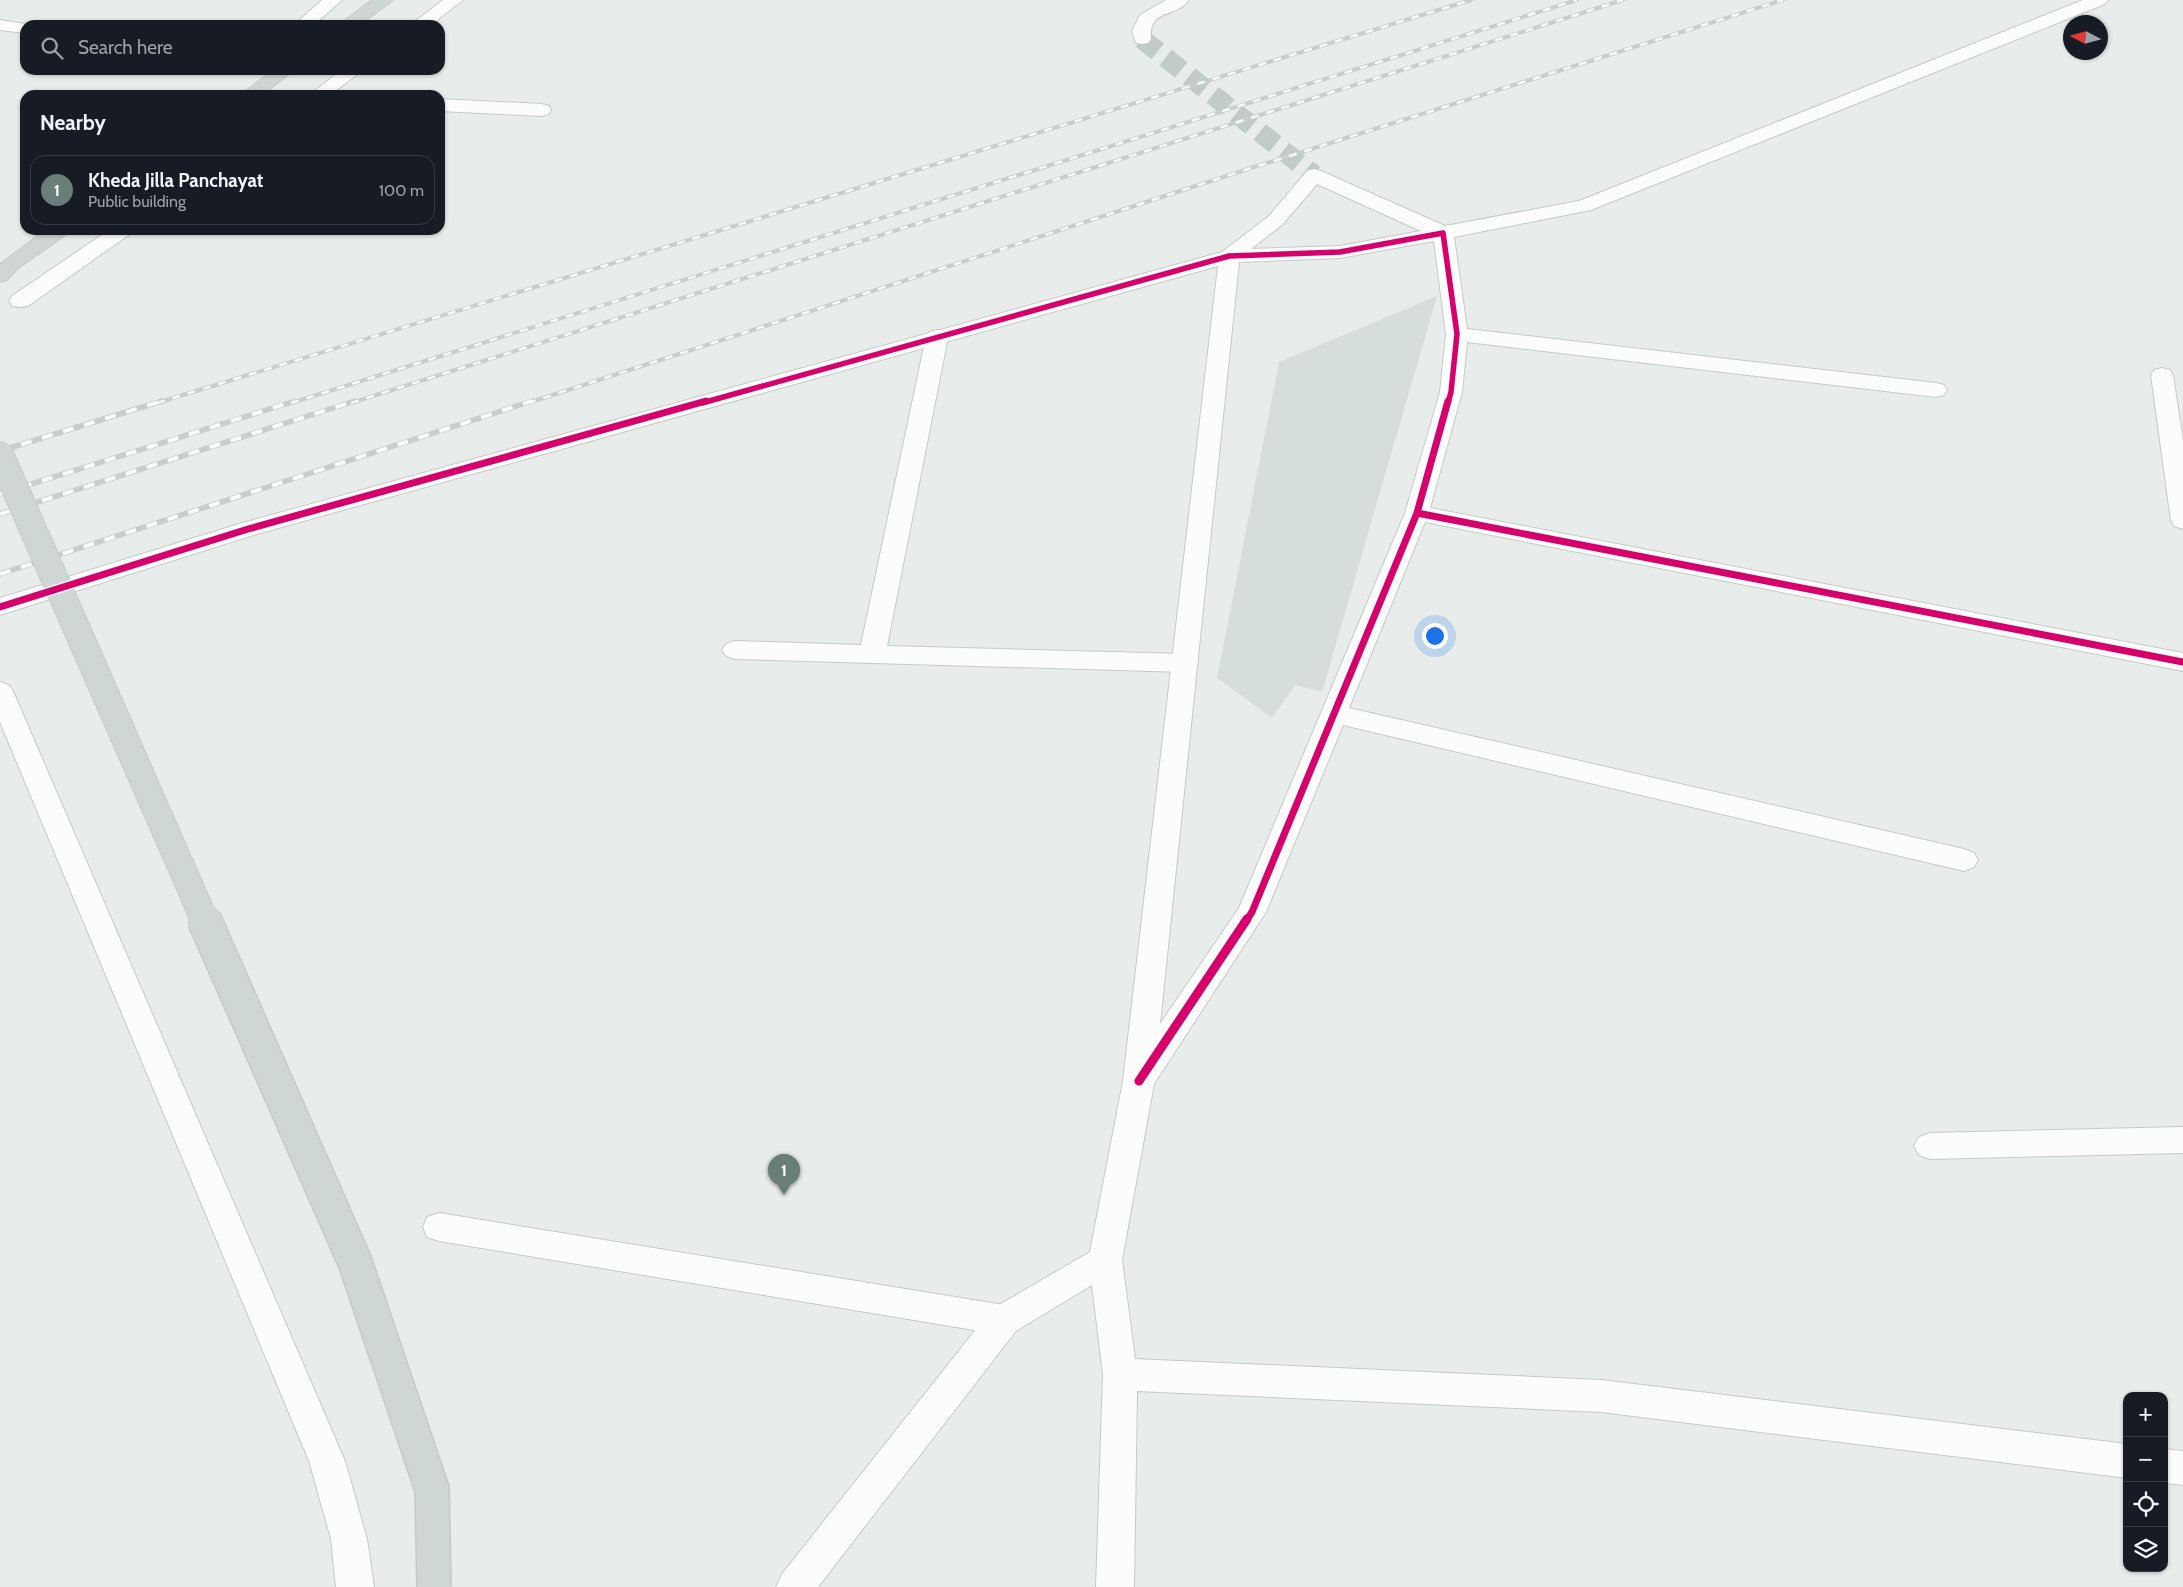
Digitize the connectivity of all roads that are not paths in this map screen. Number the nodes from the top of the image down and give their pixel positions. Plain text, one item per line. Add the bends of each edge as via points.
1 (311, 0) edge
2 (384, 0) edge
3 (454, 0) edge
4 (1180, 0) edge
5 (2099, 0) edge
6 (332, 1) edge
7 (309, 20) edge
8 (355, 20) edge
9 (426, 20) edge
10 (0, 25) edge
11 (20, 27) edge
12 (1142, 40) dead end
13 (278, 75) edge
14 (347, 75) edge
15 (257, 90) edge
16 (325, 90) edge
17 (445, 105) edge
18 (542, 110) dead end
19 (1443, 233) junction
20 (53, 235) edge
21 (116, 235) edge
22 (1229, 256) junction
23 (0, 276) edge
24 (20, 301) dead end
25 (1457, 334) junction
26 (936, 338) junction
27 (2162, 375) dead end
28 (1936, 390) dead end
29 (0, 454) edge
30 (1417, 513) junction
31 (2183, 521) edge
32 (0, 607) edge
33 (735, 650) dead end
34 (872, 654) junction
35 (2183, 662) edge
36 (1185, 663) junction
37 (0, 691) edge
38 (1334, 714) junction
39 (1964, 860) dead end
40 (1139, 1081) junction
41 (2183, 1140) edge
42 (1930, 1146) dead end
43 (439, 1227) dead end
44 (1105, 1260) junction
45 (1004, 1320) junction
46 (1120, 1374) junction
47 (2123, 1461) edge
48 (2168, 1466) edge
49 (2183, 1468) edge
50 (355, 1587) edge
51 (434, 1587) edge
52 (795, 1587) edge
53 (1115, 1587) edge

1 - 6 street
2 - 8 main road
3 - 9 street
4 - 12 street via 1148,15 1142,24
5 - 19 street via 1584,206
6 - 7 street
10 - 11 street
13 - 15 main road
14 - 16 street
17 - 18 street
19 - 22 street via 1340,252
19 - 22 street via 1314,175 1276,220
19 - 25 street
20 - 23 main road via 11,264
21 - 24 street
22 - 26 street
22 - 36 street
25 - 28 street
25 - 30 street via 1451,392
26 - 32 street via 258,526
26 - 34 street
27 - 31 street
29 - 51 main road, bridge via 354,1262 432,1489
30 - 35 street
30 - 38 street
33 - 34 street
34 - 36 street
36 - 40 street
37 - 50 street via 327,1461 349,1539
38 - 39 street
38 - 40 street via 1252,912
40 - 44 street
41 - 42 street
43 - 45 street
44 - 45 street
44 - 46 street
45 - 52 street
46 - 47 street via 1601,1396
46 - 53 street
48 - 49 street

